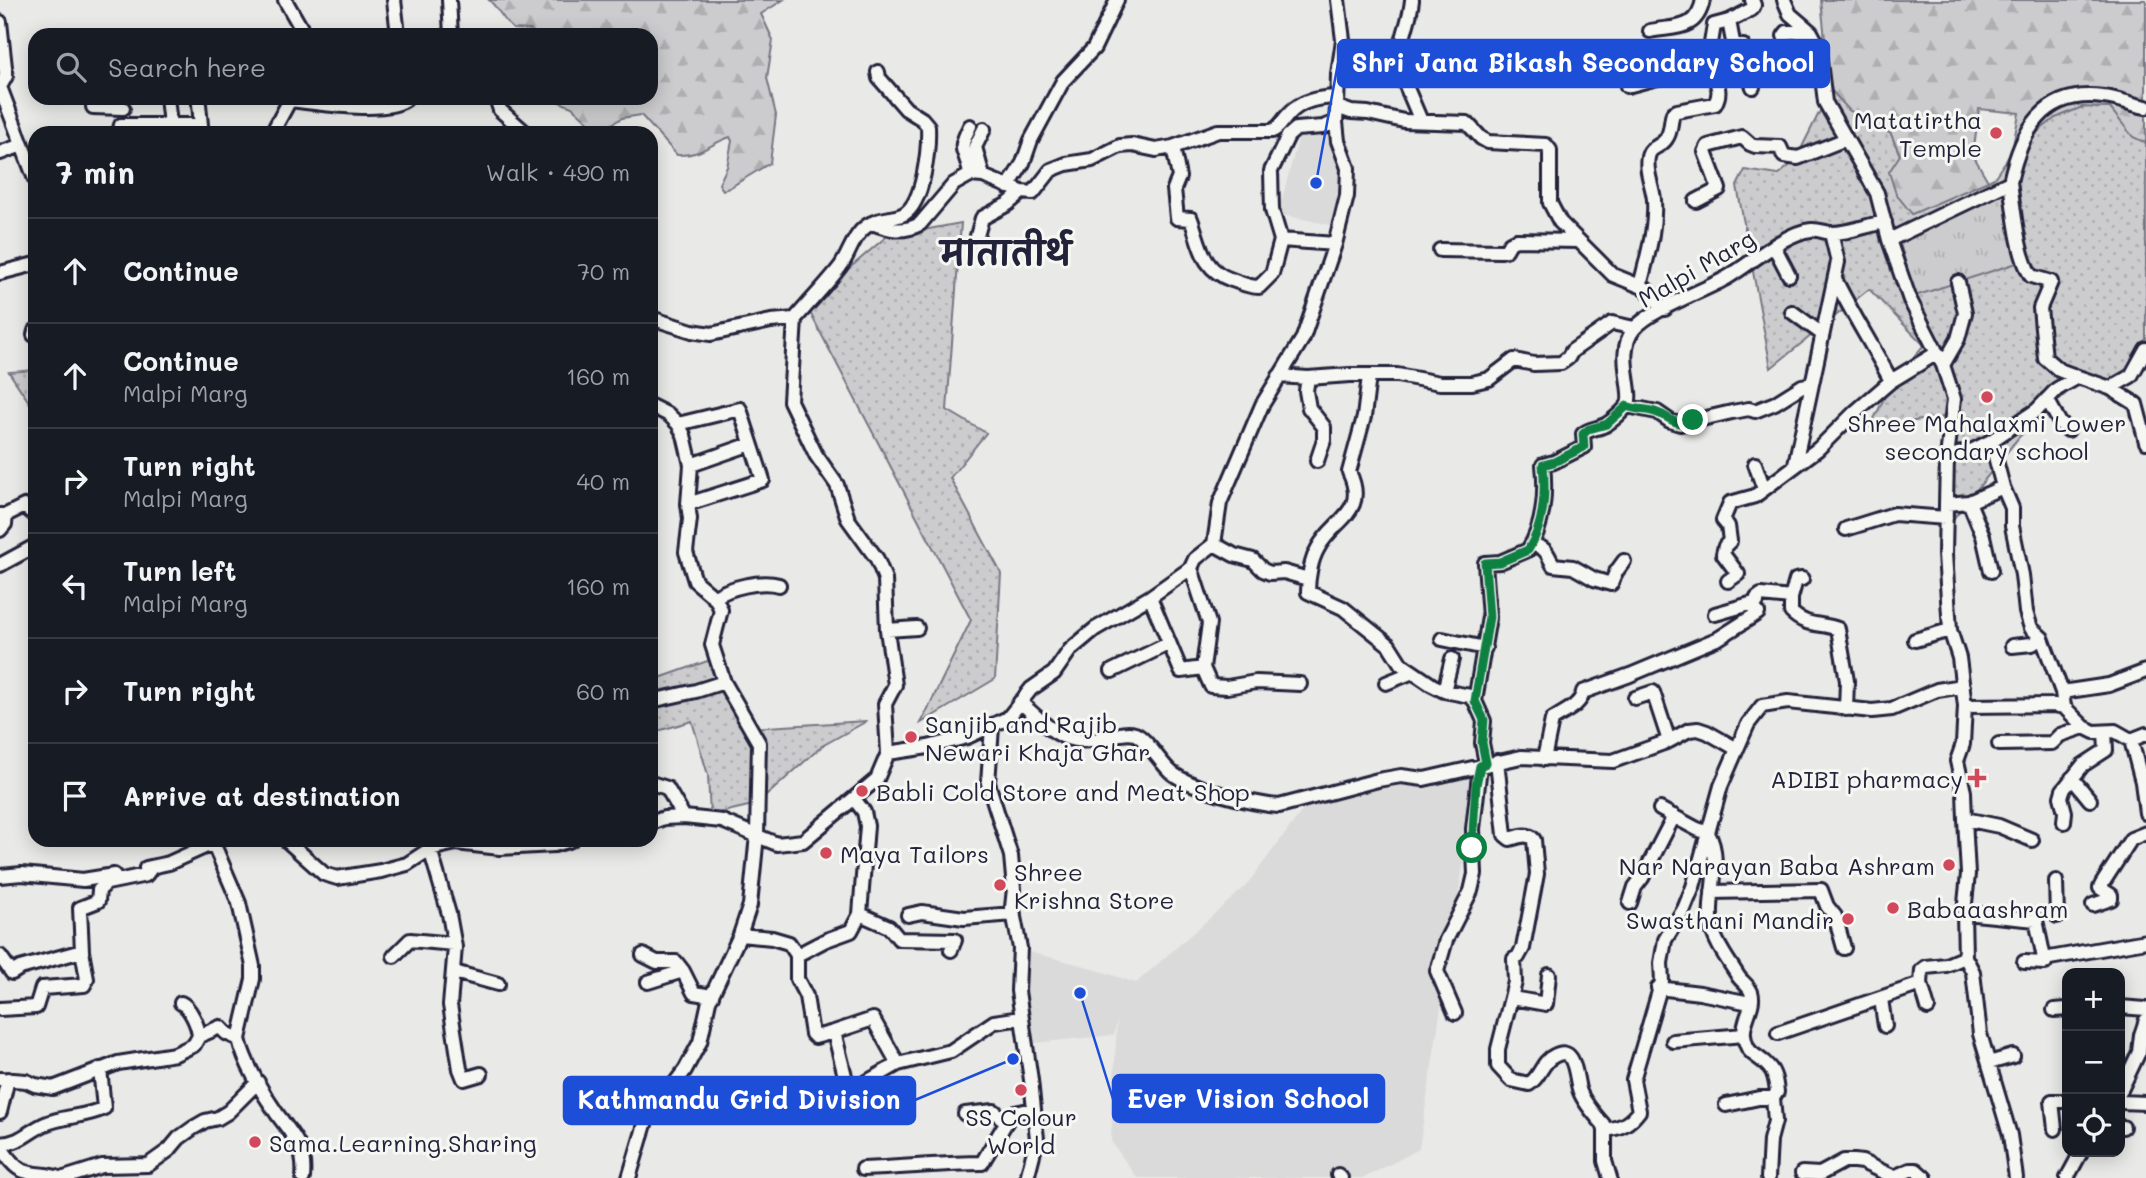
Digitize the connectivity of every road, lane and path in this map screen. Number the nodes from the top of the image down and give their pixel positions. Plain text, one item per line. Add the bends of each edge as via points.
1 (285, 0) edge
2 (394, 0) edge
3 (449, 0) edge
4 (1117, 0) edge
5 (1338, 0) edge
6 (1412, 0) edge
7 (1703, 0) edge
8 (1752, 0) edge
9 (1784, 0) edge
10 (1729, 21) junction
11 (0, 22) edge
12 (301, 28) edge
13 (397, 28) edge
14 (451, 28) edge
15 (1650, 31) dead end
16 (1811, 32) junction
17 (1784, 36) dead end
18 (1707, 68) junction
19 (878, 72) dead end
20 (1627, 86) dead end
21 (1753, 87) dead end
22 (1337, 102) junction
23 (123, 105) edge
24 (168, 105) edge
25 (199, 105) edge
26 (288, 105) edge
27 (328, 105) edge
28 (390, 105) edge
29 (498, 105) edge
30 (2146, 107) edge
31 (1421, 121) junction
32 (1336, 122) junction
33 (170, 124) junction
34 (970, 125) dead end
35 (120, 126) edge
36 (150, 126) edge
37 (182, 126) edge
38 (201, 126) edge
39 (276, 126) edge
40 (518, 126) edge
41 (984, 129) dead end
42 (1846, 139) junction
43 (22, 145) junction
44 (1173, 147) junction
45 (0, 153) edge
46 (28, 161) edge
47 (976, 175) junction
48 (2010, 182) junction
49 (1008, 187) junction
50 (1022, 192) junction
51 (1696, 201) dead end
52 (1885, 222) junction
53 (872, 223) junction
54 (1830, 233) junction
55 (977, 236) dead end
56 (1281, 240) junction
57 (1889, 240) junction
58 (1579, 241) junction
59 (1335, 244) junction
60 (1772, 248) junction
61 (1440, 250) dead end
62 (28, 266) edge
63 (0, 273) edge
64 (1789, 275) dead end
65 (1835, 279) junction
66 (1958, 282) dead end
67 (1640, 286) junction
68 (1665, 309) junction
69 (1792, 312) dead end
70 (795, 319) junction
71 (658, 320) edge
72 (1634, 328) junction
73 (1822, 334) junction
74 (2146, 349) edge
75 (1937, 353) junction
76 (1943, 365) junction
77 (1279, 376) junction
78 (1369, 376) junction
79 (2078, 377) junction
80 (1308, 378) junction
81 (1891, 381) junction
82 (1812, 384) junction
83 (2110, 388) junction
84 (2047, 399) junction
85 (1627, 406) junction
86 (658, 410) edge
87 (678, 424) junction
88 (2068, 430) dead end
89 (1991, 442) junction
90 (2146, 442) edge
91 (751, 444) junction
92 (1947, 457) junction
93 (1317, 461) dead end
94 (1755, 464) dead end
95 (1795, 464) junction
96 (691, 465) junction
97 (2003, 487) junction
98 (1764, 489) junction
99 (28, 502) edge
100 (1969, 502) junction
101 (688, 504) junction
102 (1947, 504) junction
103 (3, 515) edge
104 (1946, 517) junction
105 (1846, 528) dead end
106 (0, 530) edge
107 (1214, 544) junction
108 (1532, 545) junction
109 (28, 550) edge
110 (1624, 561) dead end
111 (0, 565) edge
112 (1191, 568) junction
113 (1991, 570) dead end
114 (1308, 579) junction
115 (1802, 579) dead end
116 (1728, 581) dead end
117 (779, 585) dead end
118 (1150, 597) junction
119 (714, 598) junction
120 (1791, 598) junction
121 (1757, 602) junction
122 (1715, 614) dead end
123 (917, 628) dead end
124 (887, 630) junction
125 (1950, 630) junction
126 (2042, 638) junction
127 (1442, 639) dead end
128 (1915, 640) dead end
129 (1168, 644) junction
130 (2012, 646) dead end
131 (1485, 648) junction
132 (1452, 659) dead end
133 (1203, 668) junction
134 (1112, 671) dead end
135 (2146, 671) edge
136 (1413, 672) junction
137 (724, 682) junction
138 (1386, 683) dead end
139 (1300, 684) dead end
140 (1963, 686) junction
141 (1444, 691) junction
142 (2062, 692) junction
143 (1635, 698) dead end
144 (658, 699) edge
145 (1475, 701) junction
146 (1020, 702) junction
147 (1965, 706) junction
148 (2064, 707) junction
149 (1846, 709) junction
150 (992, 727) junction
151 (2084, 727) junction
152 (2105, 732) junction
153 (2146, 734) edge
154 (2131, 740) junction
155 (1669, 741) junction
156 (1999, 744) dead end
157 (1737, 749) junction
158 (888, 753) junction
159 (1544, 759) junction
160 (1488, 764) junction
161 (2072, 778) junction
162 (2144, 782) edge
163 (658, 785) edge
164 (855, 800) junction
165 (2090, 800) dead end
166 (1660, 808) dead end
167 (2146, 814) edge
168 (1674, 816) junction
169 (684, 817) junction
170 (1965, 818) junction
171 (658, 820) edge
172 (2064, 822) dead end
173 (1708, 833) junction
174 (2146, 833) edge
175 (757, 835) junction
176 (2032, 840) dead end
177 (202, 847) edge
178 (217, 847) edge
179 (294, 847) edge
180 (439, 847) edge
181 (430, 849) junction
182 (152, 867) junction
183 (0, 876) edge
184 (2056, 881) dead end
185 (1712, 892) junction
186 (1630, 903) dead end
187 (2093, 905) dead end
188 (860, 914) junction
189 (1014, 914) junction
190 (1964, 914) junction
191 (908, 915) dead end
192 (2036, 920) junction
193 (740, 935) junction
194 (2146, 941) edge
195 (454, 944) junction
196 (1844, 948) dead end
197 (951, 950) dead end
198 (82, 951) junction
199 (643, 955) dead end
200 (0, 956) edge
201 (394, 956) dead end
202 (797, 956) junction
203 (1965, 957) junction
204 (2044, 959) junction
205 (2024, 962) dead end
206 (683, 971) junction
207 (454, 972) junction
208 (6, 975) edge
209 (1549, 975) dead end
210 (648, 982) dead end
211 (498, 984) dead end
212 (1922, 984) junction
213 (1658, 988) junction
214 (712, 996) junction
215 (1512, 998) junction
216 (1881, 999) junction
217 (181, 1003) dead end
218 (1750, 1003) junction
219 (2125, 1007) edge
220 (1928, 1008) dead end
221 (0, 1009) edge
222 (2146, 1009) edge
223 (1455, 1013) dead end
224 (1022, 1018) junction
225 (2146, 1020) edge
226 (1885, 1026) dead end
227 (834, 1032) junction
228 (1778, 1033) dead end
229 (1744, 1035) junction
230 (199, 1036) junction
231 (239, 1039) junction
232 (1673, 1041) dead end
233 (2143, 1052) edge
234 (2013, 1056) dead end
235 (1989, 1063) junction
236 (898, 1064) junction
237 (100, 1069) junction
238 (481, 1074) dead end
239 (4, 1079) edge
240 (258, 1082) junction
241 (2125, 1083) edge
242 (1773, 1098) junction
243 (2062, 1101) edge
244 (2125, 1102) edge
245 (2146, 1103) edge
246 (1726, 1105) dead end
247 (1033, 1109) junction
248 (0, 1112) edge
249 (965, 1114) dead end
250 (1006, 1122) junction
251 (2055, 1129) dead end
252 (1605, 1130) junction
253 (0, 1145) edge
254 (2078, 1157) edge
255 (863, 1169) dead end
256 (925, 1172) edge
257 (1802, 1173) dead end
258 (59, 1178) edge
259 (64, 1178) edge
260 (303, 1178) edge
261 (629, 1178) edge
262 (1027, 1178) edge
263 (1610, 1178) edge
264 (1768, 1178) edge
265 (1925, 1178) edge
266 (2016, 1178) edge
267 (2067, 1178) edge

1 - 12 street
2 - 13 street
3 - 14 street
4 - 49 street via 1094,48 1063,81
5 - 22 street via 1343,40
6 - 31 street via 1398,67
7 - 15 street via 1693,21
8 - 10 street via 1752,9
9 - 16 street via 1795,20
10 - 18 street via 1714,25
10 - 21 street via 1733,42 1743,46 1747,56
11 - 43 street via 6,76 0,87
16 - 17 street via 1787,32
16 - 42 street via 1818,45 1825,102
18 - 20 street
18 - 67 street via 1719,87 1715,104 1673,113 1665,142 1649,154 1654,226
19 - 53 street via 906,109 929,126 929,139 913,205 900,216
22 - 31 street via 1351,112
22 - 32 street
22 - 44 street via 1315,98 1299,105 1272,131 1218,131
23 - 35 street
24 - 33 street
25 - 38 street
26 - 39 street
27 - 28 street
29 - 40 street
30 - 48 street via 2087,96 2046,109 2026,133
31 - 58 street via 1467,123 1488,142 1546,145 1550,150 1552,211
32 - 56 street via 1296,128 1271,171 1272,209
32 - 59 street via 1348,168 1347,196
33 - 36 street
33 - 37 street
34 - 47 street via 961,150
41 - 47 street via 975,147
42 - 51 street via 1790,159 1780,146 1750,144 1742,137 1708,146 1709,168 1719,189
42 - 52 street via 1877,193
43 - 45 street
43 - 46 street
44 - 50 street via 1120,146 1092,160 1057,168 1033,193
44 - 56 street via 1179,177 1174,189 1177,218 1191,219 1217,275 1259,287 1272,274
47 - 49 street
47 - 53 street via 954,184 912,228 887,230
48 - 57 street
48 - 79 street via 2026,268 2031,276 2051,282 2039,308 2045,358
49 - 50 street
50 - 55 street via 982,218
52 - 54 street, Malpi Marg
52 - 57 street
53 - 70 street via 864,227 842,265
54 - 60 street, Malpi Marg via 1812,230
54 - 65 street via 1838,262
56 - 59 street
57 - 75 street via 1910,300
58 - 61 street via 1517,240 1501,251
58 - 67 street via 1613,275
59 - 77 street via 1303,338
60 - 64 street
60 - 68 street, Malpi Marg
62 - 63 street
65 - 73 street
65 - 81 street
66 - 76 street via 1965,313 1958,339
67 - 68 street
68 - 72 street, Malpi Marg
69 - 73 street
70 - 71 street via 711,334
70 - 124 street via 790,401 816,455 837,485 848,519 877,559 885,579
72 - 78 street via 1612,323 1560,363 1514,360 1489,379 1472,383
72 - 85 street, Malpi Marg via 1625,348
73 - 82 street
74 - 83 street via 2131,376
75 - 76 street
75 - 81 street
76 - 92 street via 1954,399
77 - 80 street
77 - 107 street via 1220,503
78 - 80 street
78 - 114 street via 1349,472 1356,486 1354,498 1349,512 1318,548
79 - 83 street
79 - 84 street
80 - 93 street via 1309,408 1324,427
81 - 95 street via 1818,449
82 - 85 street via 1755,411 1680,424 1657,412
82 - 95 street
83 - 90 street via 2136,404
84 - 88 street
84 - 89 street
85 - 108 street via 1607,424 1583,434 1584,447 1543,465 1541,514
86 - 87 street
87 - 91 street via 740,409
87 - 96 street
89 - 92 street
89 - 97 street
91 - 96 street
91 - 101 street via 763,480
92 - 102 street
94 - 98 street
95 - 98 street
96 - 101 street
97 - 100 street
97 - 126 street via 2012,508 2026,612 2031,628
98 - 116 street via 1730,503 1724,517 1730,541 1723,554 1738,574
99 - 103 street
100 - 102 street
100 - 113 street
101 - 119 street via 690,570
102 - 104 street
103 - 106 street via 5,524
104 - 105 street via 1894,514
104 - 125 street
107 - 112 street
107 - 114 street via 1253,560 1270,573
108 - 110 street via 1548,552 1553,565 1573,567 1611,584
108 - 131 street via 1500,562 1485,563 1489,617
109 - 111 street
112 - 118 street
112 - 133 street via 1209,623
114 - 136 street via 1308,592 1343,608 1389,645 1401,664
115 - 120 street via 1796,580
117 - 119 street via 755,584 723,591
118 - 129 street
118 - 146 street via 1095,629
119 - 137 street via 721,610 712,645
120 - 121 street via 1761,595
120 - 149 street via 1791,612 1796,616 1816,626 1838,629 1847,681
121 - 122 street
121 - 159 street via 1754,608 1758,613 1719,638 1583,692 1576,704 1552,720
123 - 124 street
124 - 158 street via 895,685 885,704
125 - 128 street
125 - 140 street
126 - 130 street
126 - 142 street
127 - 131 street
129 - 133 street via 1181,671
129 - 134 street
131 - 145 street
132 - 141 street
133 - 139 street via 1211,686
135 - 142 street via 2109,685
136 - 138 street
136 - 141 street
137 - 144 street
137 - 175 street via 758,743
140 - 147 street
140 - 149 street via 1937,690 1892,709
141 - 145 street via 1470,695
142 - 148 street
143 - 155 street via 1653,692
145 - 160 street via 1484,720 1482,743
146 - 150 street via 1008,718
146 - 160 street via 1063,737 1084,743 1126,733 1138,735 1181,779 1263,805
147 - 148 street
147 - 170 street via 1963,744 1957,758
148 - 151 street
149 - 157 street via 1788,702 1762,706
150 - 158 street via 928,747
150 - 189 street via 988,783 1011,856
151 - 152 street
151 - 156 street via 2060,735 2052,743
152 - 154 street via 2115,731
152 - 161 street via 2106,750
153 - 154 street
154 - 162 street
155 - 157 street via 1698,729
155 - 159 street via 1613,761
157 - 173 street
158 - 164 street via 877,779
159 - 160 street via 1521,757
160 - 215 street via 1504,835 1510,839 1527,835 1534,840 1537,874 1523,947 1514,959
160 - 223 street via 1476,785 1471,891 1437,971
161 - 165 street
161 - 172 street via 2061,797
162 - 167 street
163 - 169 street via 667,788
164 - 175 street via 803,842 777,844
164 - 188 street via 867,826
166 - 168 street
168 - 173 street
168 - 186 street
169 - 171 street
169 - 175 street via 722,821
170 - 176 street
170 - 190 street via 1968,874
173 - 185 street via 1715,849
173 - 213 street via 1693,887 1665,940
174 - 187 street via 2132,839 2102,884 2100,888 2111,899
175 - 193 street via 750,905
177 - 182 street
178 - 231 street via 239,903 253,966
179 - 181 street via 324,874 337,878 407,864
180 - 181 street
181 - 195 street
182 - 183 street via 83,880
182 - 198 street via 146,875 107,883 99,890 98,901 80,908
184 - 192 street via 2061,915
185 - 196 street via 1821,890
185 - 218 street via 1709,908 1716,940 1751,990
188 - 197 street via 890,927 899,939 955,940
188 - 202 street via 851,931
189 - 191 street via 964,918 922,912
189 - 224 street
190 - 192 street
190 - 203 street
192 - 204 street
193 - 202 street via 789,943
193 - 214 street
194 - 204 street
195 - 201 street via 410,940
195 - 207 street
198 - 208 street
198 - 221 street via 84,985 42,988 36,1007
199 - 206 street via 657,962 676,962
200 - 208 street
202 - 227 street via 797,979 806,996 812,1034
203 - 212 street via 1926,967
203 - 235 street via 1973,972 1980,1034
204 - 205 street via 2045,963
206 - 210 street
206 - 214 street via 694,993
207 - 211 street
207 - 238 street via 450,1005 460,1069 464,1079
209 - 215 street via 1546,1004
212 - 216 street
212 - 220 street
213 - 218 street
213 - 252 street via 1633,1080 1639,1111 1620,1128
214 - 261 street via 699,1042 685,1070 667,1098 648,1114
215 - 252 street via 1498,1066 1511,1080 1529,1084 1545,1061 1567,1054 1574,1062 1580,1093
216 - 226 street
216 - 228 street
217 - 230 street via 187,1006
218 - 229 street
219 - 222 street
224 - 236 street via 994,1022 951,1051
224 - 247 street
225 - 233 street via 2141,1035
227 - 236 street via 873,1019
227 - 236 street via 849,1092
229 - 232 street
229 - 242 street via 1750,1054 1773,1073 1777,1092
230 - 231 street via 220,1027
230 - 237 street via 194,1045 175,1054
231 - 240 street
233 - 241 street
234 - 235 street
235 - 266 street via 2010,1135
237 - 239 street via 53,1088
237 - 253 street via 104,1108 42,1125
239 - 248 street
240 - 259 street via 228,1112 193,1128 148,1165 102,1167
240 - 260 street via 298,1141
242 - 246 street
242 - 264 street
243 - 251 street via 2052,1101
244 - 245 street
247 - 250 street via 1011,1114
247 - 262 street via 1037,1139
249 - 250 street via 993,1111
250 - 256 street via 982,1163
252 - 263 street
253 - 258 street via 26,1172
254 - 267 street
255 - 256 street
257 - 265 street via 1825,1173 1844,1161 1854,1161 1894,1177 1916,1170

